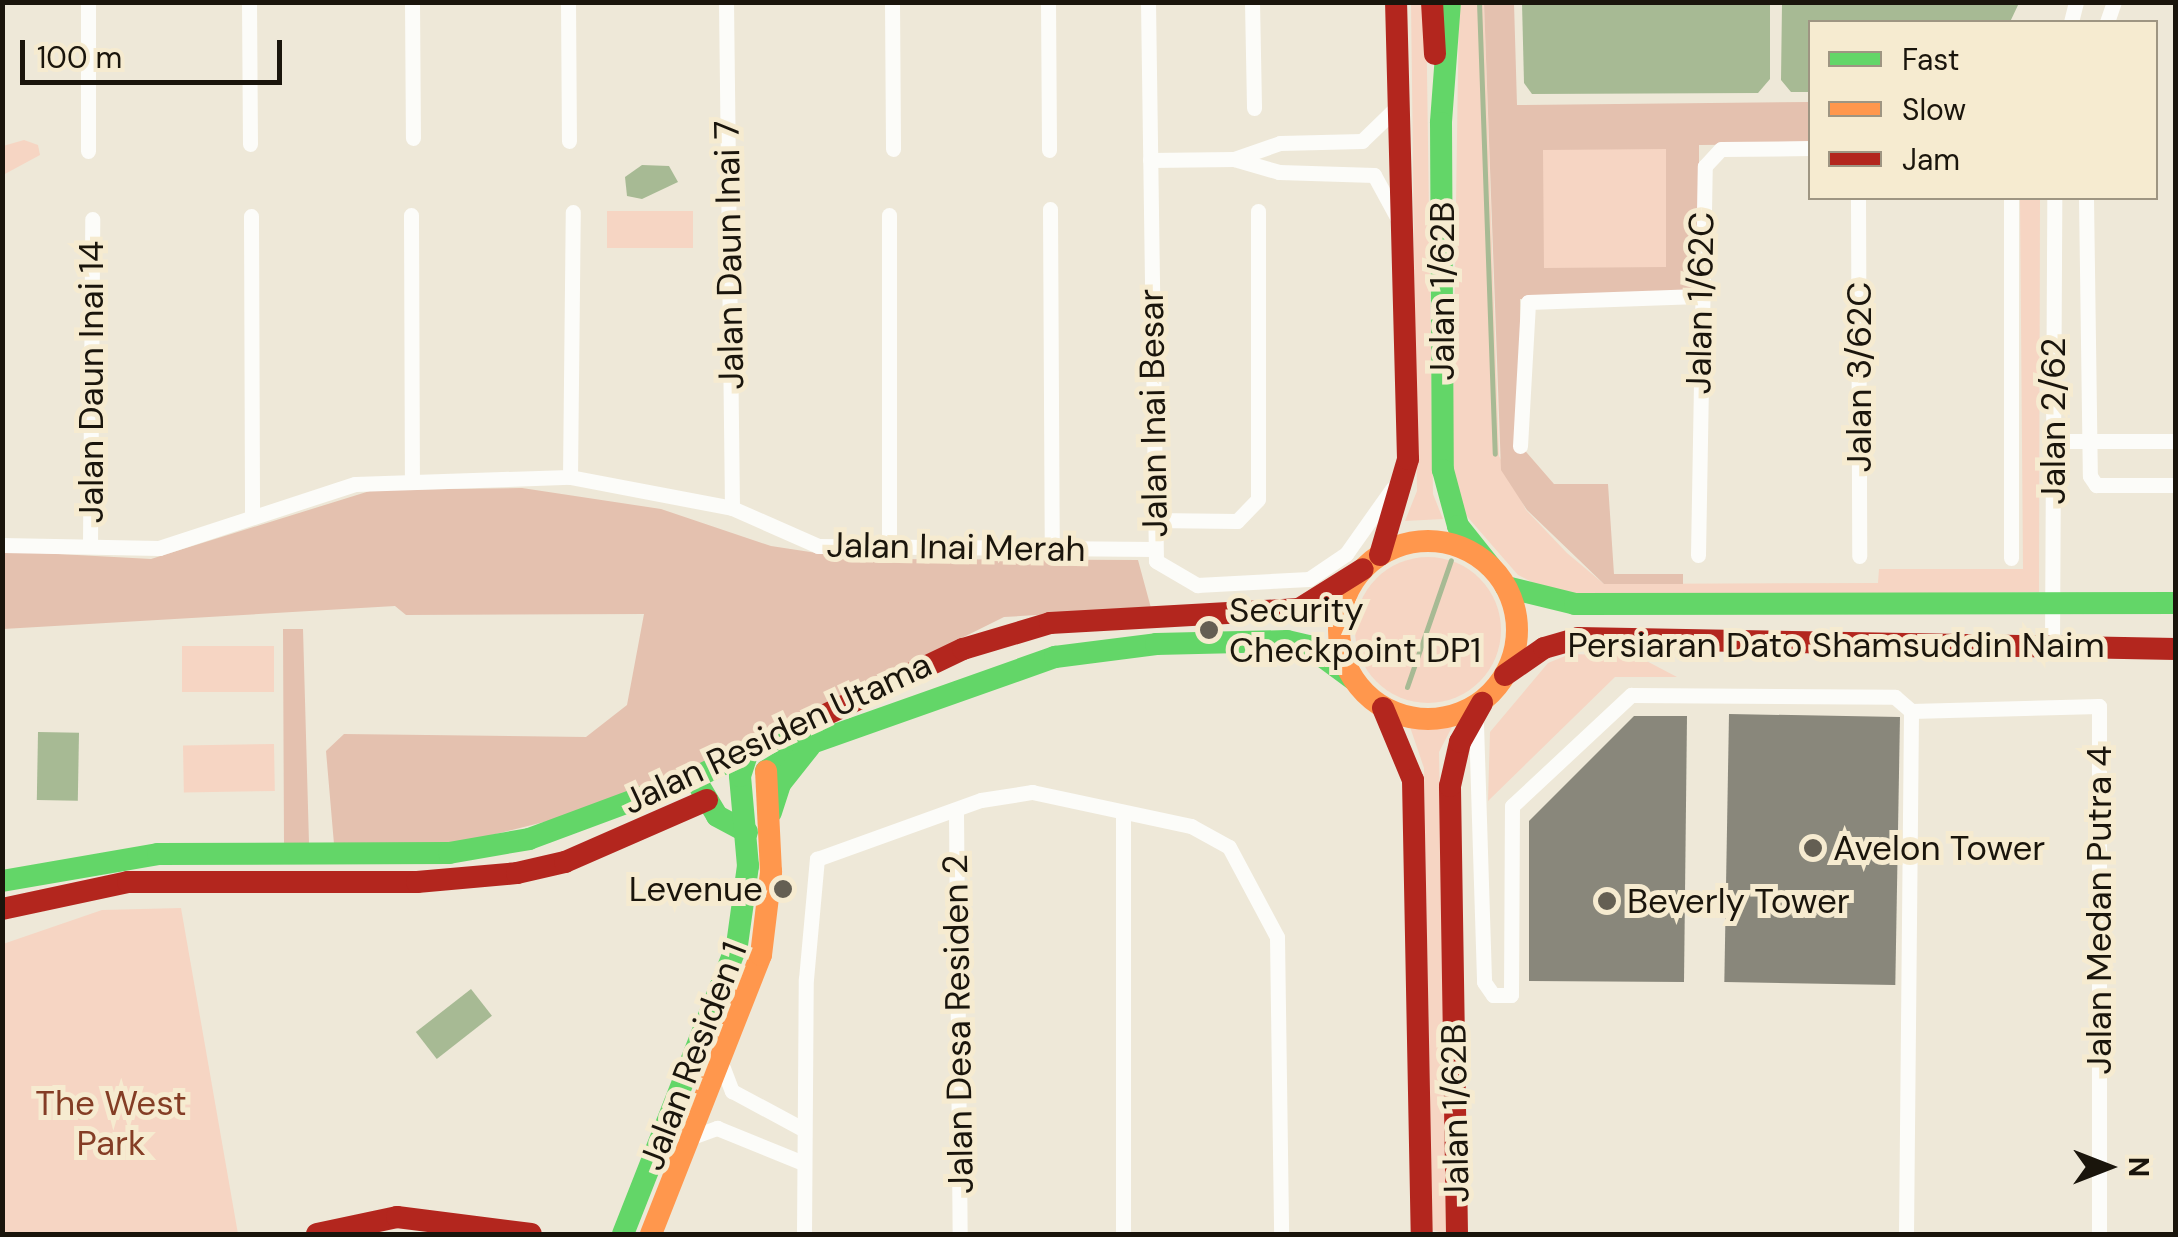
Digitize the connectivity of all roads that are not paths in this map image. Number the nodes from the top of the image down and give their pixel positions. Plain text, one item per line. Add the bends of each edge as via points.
1 (88, 2) edge
2 (249, 2) edge
3 (412, 2) edge
4 (568, 2) edge
5 (726, 2) edge
6 (892, 2) edge
7 (1048, 2) edge
8 (1148, 2) edge
9 (1252, 2) edge
10 (1432, 2) edge
11 (1450, 2) edge
12 (1397, 6) edge
13 (1254, 108) dead end
14 (1396, 108) junction
15 (1441, 123) junction
16 (413, 138) dead end
17 (569, 141) dead end
18 (1301, 143) junction
19 (250, 144) dead end
20 (1808, 148) edge
21 (893, 149) dead end
22 (1049, 150) dead end
23 (88, 151) dead end
24 (1234, 159) junction
25 (1150, 160) junction
26 (1302, 172) junction
27 (1858, 200) edge
28 (2011, 200) edge
29 (2054, 200) edge
30 (2086, 200) edge
31 (1050, 209) dead end
32 (1258, 211) dead end
33 (573, 212) dead end
34 (410, 215) dead end
35 (889, 215) dead end
36 (251, 216) dead end
37 (92, 219) dead end
38 (1398, 219) junction
39 (1699, 296) junction
40 (2052, 441) junction
41 (2090, 441) junction
42 (2176, 441) edge
43 (1520, 446) dead end
44 (1408, 459) junction
45 (412, 477) junction
46 (570, 477) junction
47 (2176, 485) edge
48 (732, 508) junction
49 (252, 515) junction
50 (1153, 520) junction
51 (2, 545) edge
52 (90, 545) junction
53 (889, 548) junction
54 (1154, 549) junction
55 (1052, 550) junction
56 (1698, 554) dead end
57 (1859, 556) dead end
58 (2011, 558) dead end
59 (1372, 562) junction
60 (1490, 566) junction
61 (1506, 587) junction
62 (2052, 600) junction
63 (2176, 603) edge
64 (2052, 644) junction
65 (2176, 648) edge
66 (1506, 675) junction
67 (1353, 678) junction
68 (1481, 705) junction
69 (1383, 708) junction
70 (1912, 711) junction
71 (812, 743) junction
72 (747, 755) junction
73 (766, 771) junction
74 (696, 777) junction
75 (707, 800) junction
76 (956, 813) junction
77 (1122, 814) junction
78 (770, 818) junction
79 (747, 832) junction
80 (2, 881) edge
81 (2, 909) edge
82 (723, 1068) junction
83 (803, 1129) junction
84 (692, 1137) junction
85 (803, 1163) junction
86 (1422, 1233) edge
87 (317, 1234) edge
88 (530, 1234) edge
89 (624, 1234) edge
90 (651, 1234) edge
91 (804, 1234) edge
92 (960, 1234) edge
93 (1123, 1234) edge
94 (1281, 1234) edge
95 (1457, 1234) edge
96 (1906, 1234) edge
97 (2099, 1234) edge

1 - 23 street
2 - 19 street
3 - 16 street
4 - 17 street
5 - 48 street, Jalan Daun Inai 7
6 - 21 street
7 - 22 street
8 - 25 street, Jalan Inai Besar
9 - 13 street
10 - 15 main road
11 - 15 main road, Jalan 1/62B
12 - 14 main road, Jalan 1/62B
14 - 18 street via 1371,138
14 - 38 main road, Jalan 1/62B
15 - 60 main road, Jalan 1/62B via 1444,484 1458,526
18 - 24 street
18 - 26 street
20 - 39 street, Jalan 1/62C via 1721,149 1708,157
24 - 25 street
24 - 26 street
25 - 50 street, Jalan Inai Besar
26 - 38 street via 1374,175
27 - 57 street, Jalan 3/62C
28 - 58 street
29 - 40 street, Jalan 2/62
30 - 41 street, Jalan 2/62
31 - 55 street
32 - 50 street via 1258,499 1237,520
33 - 46 street
34 - 45 street
35 - 53 street
36 - 49 street
37 - 52 street, Jalan Daun Inai 14
38 - 44 main road, Jalan 1/62B
39 - 43 street via 1528,302
39 - 56 street, Jalan 1/62C
40 - 41 street
40 - 62 street, Jalan 2/62
41 - 42 street
41 - 47 street, Jalan 2/62 via 2096,485
44 - 54 street, Jalan Inai Besar via 1360,538 1309,579 1197,585 1163,570
44 - 59 main road, Jalan 1/62B
45 - 46 street, Jalan Inai Merah
45 - 49 street, Jalan Inai Merah via 355,484
46 - 48 street, Jalan Inai Merah
48 - 53 street, Jalan Inai Merah via 796,541
49 - 52 street, Jalan Inai Merah via 158,548
50 - 54 street, Jalan Inai Besar
51 - 52 street, Jalan Inai Merah
53 - 55 street, Jalan Inai Merah
54 - 55 street, Jalan Inai Merah
59 - 60 main road via 1437,541
59 - 67 main road via 1342,608 1339,633
59 - 72 main road, Jalan Residen Utama via 1299,609 1163,611 1015,633 936,660
60 - 61 main road
61 - 62 main road, Persiaran Dato Shamsuddin Naim via 1575,604
61 - 66 main road via 1516,631
62 - 63 main road, Persiaran Dato Shamsuddin Naim
62 - 64 street, Jalan 2/62
64 - 65 main road, Persiaran Dato Shamsuddin Naim
64 - 66 main road, Persiaran Dato Shamsuddin Naim via 1578,638 1544,648
66 - 68 main road
67 - 69 main road
67 - 71 main road, Jalan Residen Utama via 1298,643 1141,645 1055,657 975,680
68 - 69 main road via 1435,720
68 - 70 street via 1473,770 1484,828 1484,982 1493,994 1511,994 1512,806 1631,694 1895,697
68 - 95 main road, Jalan 1/62B via 1460,742 1450,786
69 - 86 main road, Jalan 1/62B via 1413,780
70 - 96 street
70 - 97 street, Jalan Medan Putra 4 via 2099,706
71 - 73 main road, Jalan Residen Utama
71 - 78 main road via 780,784
72 - 73 main road
72 - 74 main road, Jalan Residen Utama
72 - 79 main road, Jalan Residen 1 via 740,776
73 - 78 main road, Jalan Residen 1
74 - 75 main road
74 - 80 main road, Jalan Residen Utama via 529,839 449,852 158,854 89,860
75 - 79 main road via 726,824
75 - 81 main road, Jalan Residen Utama via 566,862 517,872 416,882 142,882 68,889
76 - 77 street via 999,795 1032,792
76 - 83 street via 817,859
76 - 92 street, Jalan Desa Residen 2
77 - 93 street
77 - 94 street via 1191,826 1228,847 1278,938
78 - 82 main road, Jalan Residen 1 via 768,920
79 - 89 main road, Jalan Residen 1 via 745,906 730,973
82 - 83 street via 732,1091
82 - 84 main road, Jalan Residen 1
83 - 85 street
84 - 85 street via 716,1128
84 - 90 main road, Jalan Residen 1
85 - 91 street
87 - 88 main road via 397,1217

